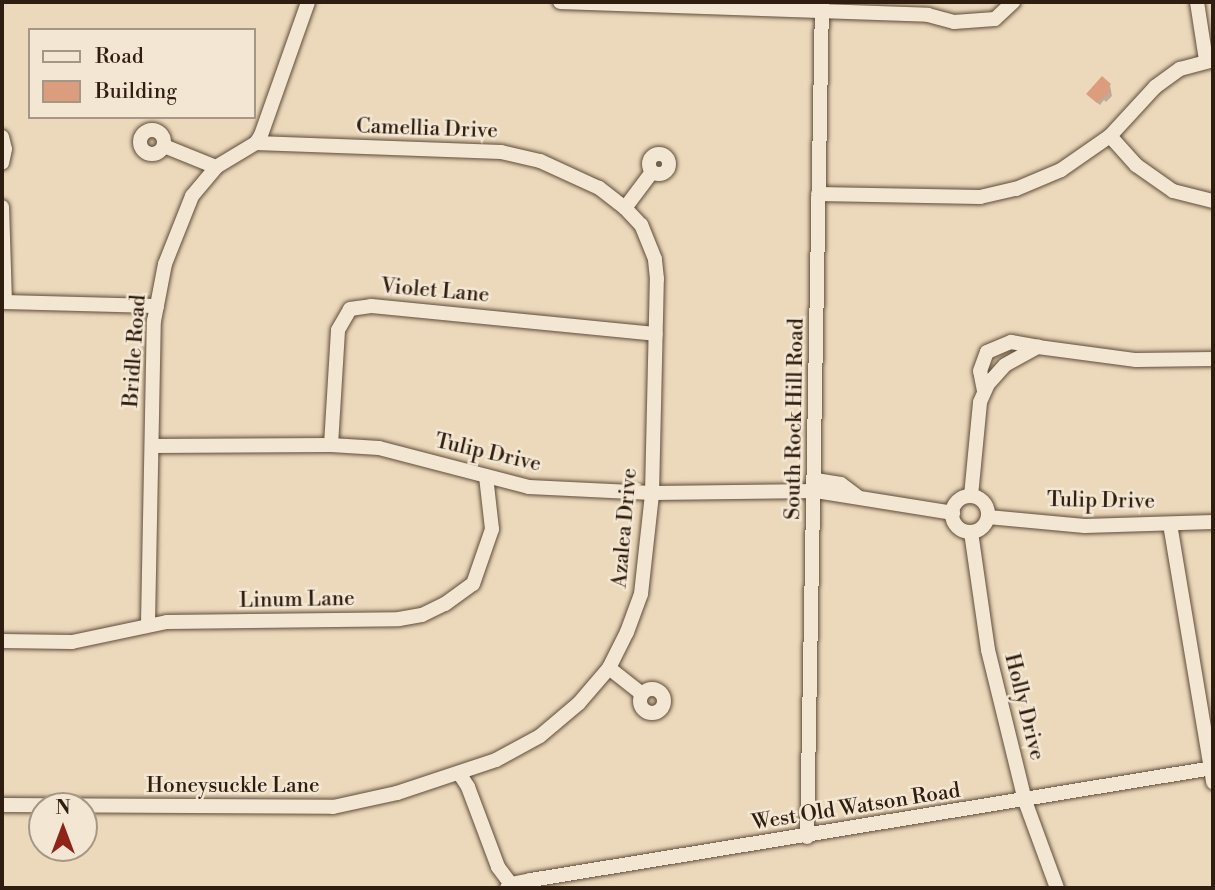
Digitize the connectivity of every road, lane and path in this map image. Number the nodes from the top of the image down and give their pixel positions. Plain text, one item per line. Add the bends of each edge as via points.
1 (308, 2) edge
2 (560, 2) edge
3 (1013, 2) edge
4 (1197, 2) edge
5 (822, 7) edge
6 (1210, 60) edge
7 (1110, 136) junction
8 (2, 137) edge
9 (256, 143) junction
10 (164, 146) dead end
11 (2, 163) edge
12 (216, 167) junction
13 (652, 172) dead end
14 (818, 194) junction
15 (1213, 201) edge
16 (2, 207) edge
17 (625, 208) junction
18 (3, 302) edge
19 (157, 306) junction
20 (656, 334) junction
21 (1038, 347) junction
22 (1213, 359) edge
23 (984, 391) junction
24 (331, 445) junction
25 (152, 446) junction
26 (486, 475) junction
27 (816, 486) junction
28 (652, 493) junction
29 (971, 496) junction
30 (953, 513) junction
31 (988, 517) junction
32 (1213, 522) edge
33 (1170, 524) junction
34 (971, 531) junction
35 (148, 624) junction
36 (2, 641) edge
37 (609, 668) junction
38 (642, 694) dead end
39 (459, 773) junction
40 (1212, 773) edge
41 (1025, 801) junction
42 (2, 805) edge
43 (807, 837) junction
44 (509, 886) edge
45 (1057, 888) edge

1 - 9 street
2 - 5 street
3 - 5 street via 995,19 981,22
4 - 6 street
5 - 14 street, South Rock Hill Road
6 - 7 street via 1180,69 1155,87
7 - 14 street via 1061,170 1000,194
7 - 15 street via 1136,165 1172,191
8 - 11 street
9 - 12 street, Bridle Road
9 - 17 street, Camellia Drive via 501,152 552,167 599,188
10 - 12 street
12 - 19 street, Bridle Road via 192,196 165,264
13 - 17 street
14 - 27 street, South Rock Hill Road
16 - 18 street
17 - 20 street, Azalea Drive via 641,225 655,259
18 - 19 street
19 - 25 street, Bridle Road
20 - 24 street, Violet Lane via 370,306 350,309 338,330
20 - 28 street, Azalea Drive
21 - 22 street via 1136,360
21 - 23 street via 1002,368
21 - 23 street via 1011,342 987,352 980,370
23 - 29 street via 979,402
24 - 25 street, Tulip Drive
24 - 26 street, Tulip Drive via 379,448
25 - 35 street, Bridle Road
26 - 28 street, Tulip Drive via 530,487
26 - 35 street, Linum Lane via 492,529 473,584 422,615
27 - 28 street, Tulip Drive
27 - 30 street, Tulip Drive
27 - 43 street, South Rock Hill Road
28 - 37 street, Azalea Drive via 641,594
29 - 30 street via 957,503
29 - 31 street via 982,500
30 - 34 street via 956,524
31 - 33 street, Tulip Drive via 1085,526
31 - 34 street via 982,527
32 - 33 street, Tulip Drive
33 - 40 street
34 - 41 street, Holly Drive via 988,650
35 - 36 street, Linum Lane via 72,642
37 - 38 street
37 - 39 street, Azalea Drive via 579,704 540,736 496,760
39 - 42 street, Honeysuckle Lane via 333,807
39 - 44 street
40 - 41 street, West Old Watson Road
41 - 43 street, West Old Watson Road
41 - 45 street, Holly Drive
43 - 44 street, West Old Watson Road

